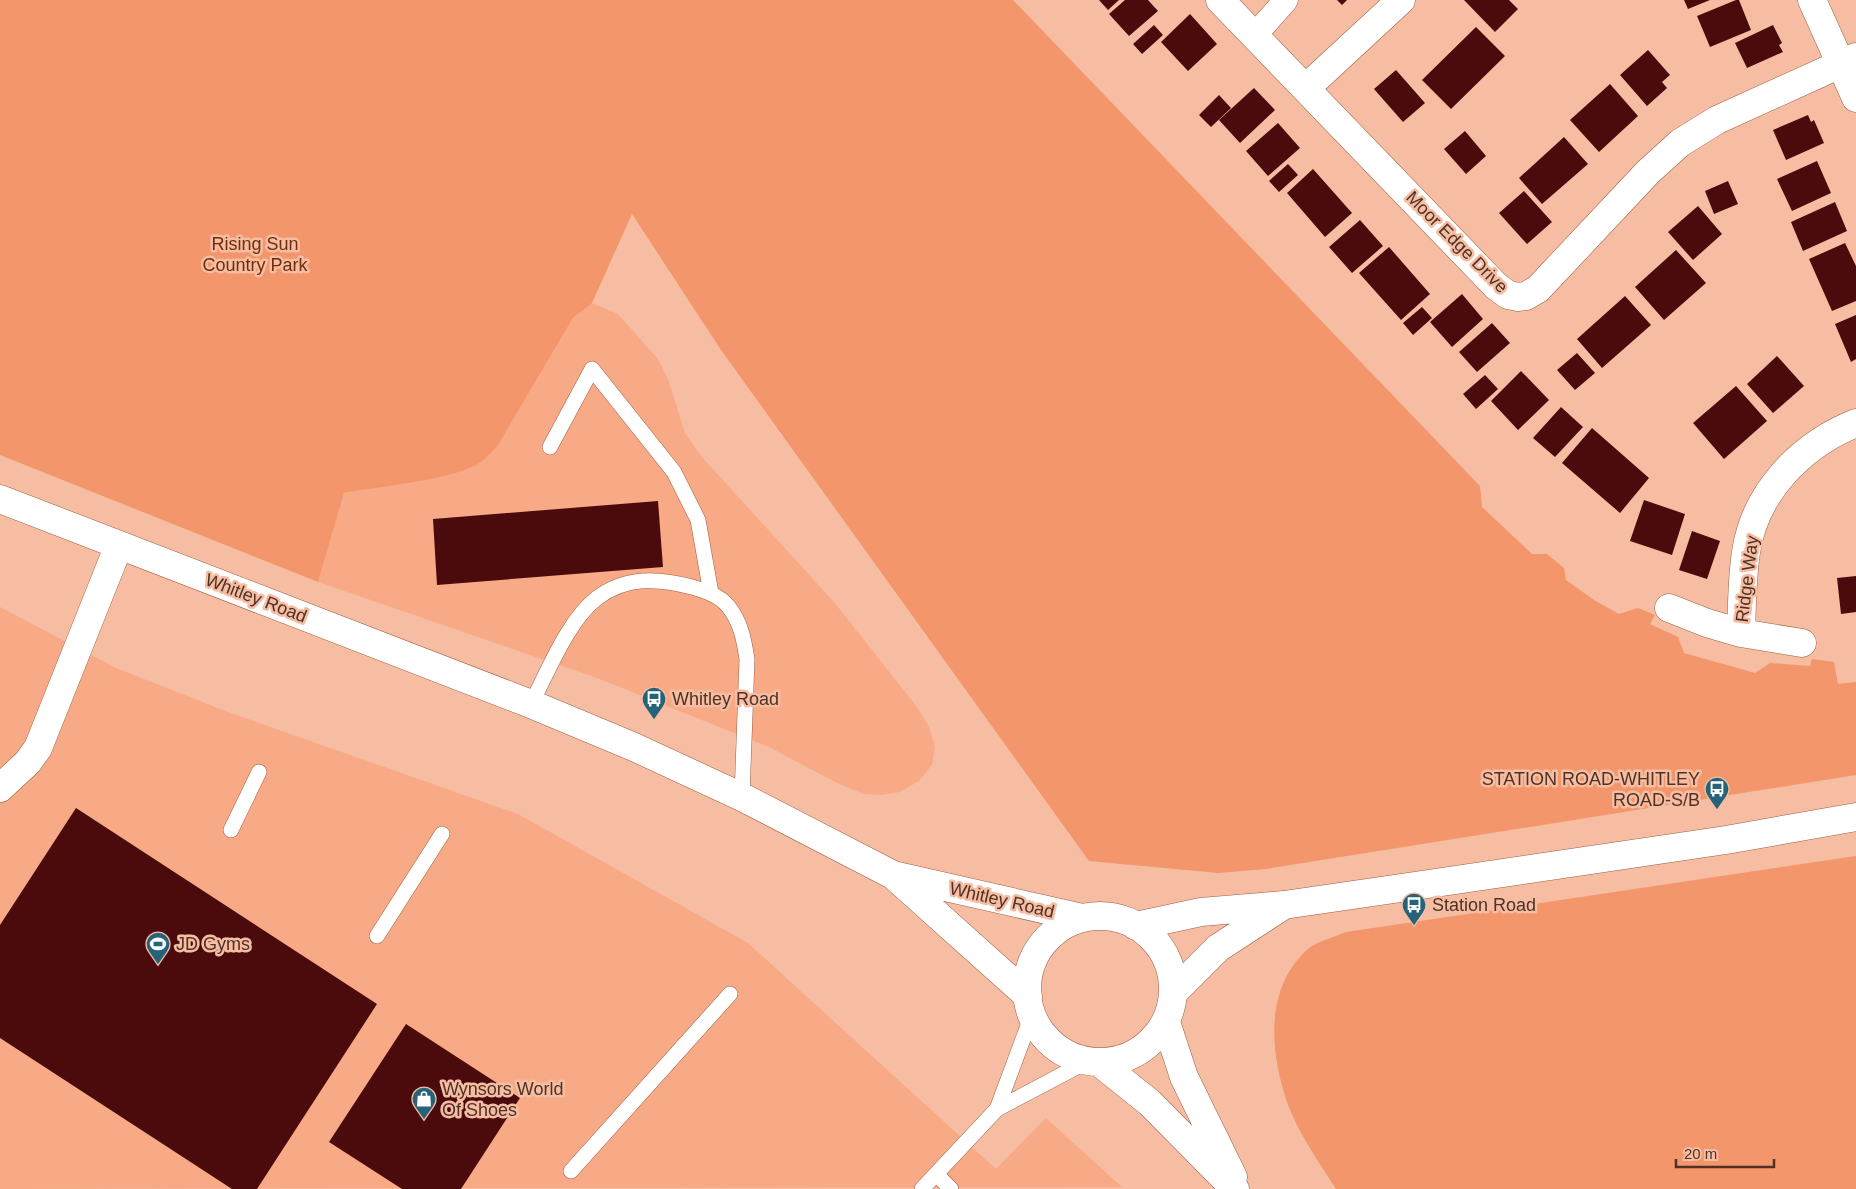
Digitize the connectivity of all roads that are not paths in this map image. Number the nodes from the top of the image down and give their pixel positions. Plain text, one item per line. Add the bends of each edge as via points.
1 (1220, 0) edge
2 (1286, 0) edge
3 (1400, 0) edge
4 (1812, 0) edge
5 (1255, 35) junction
6 (1848, 60) edge
7 (1306, 88) junction
8 (1856, 98) edge
9 (1856, 423) edge
10 (550, 447) dead end
11 (0, 499) edge
12 (119, 545) junction
13 (711, 592) junction
14 (1669, 608) dead end
15 (1741, 633) junction
16 (1802, 643) dead end
17 (531, 704) junction
18 (259, 772) dead end
19 (0, 788) edge
20 (742, 797) junction
21 (1856, 817) edge
22 (231, 830) dead end
23 (442, 834) dead end
24 (893, 875) junction
25 (1284, 905) junction
26 (1082, 918) junction
27 (1136, 926) junction
28 (377, 936) dead end
29 (1174, 992) junction
30 (730, 994) dead end
31 (1030, 1005) junction
32 (1166, 1022) junction
33 (1094, 1062) junction
34 (997, 1109) junction
35 (571, 1171) dead end
36 (936, 1174) junction
37 (922, 1189) edge
38 (951, 1189) edge
39 (1234, 1189) edge
40 (1239, 1189) edge

1 - 5 main road, Moor Edge Drive
2 - 5 street
3 - 7 main road
4 - 6 main road
5 - 7 main road, Moor Edge Drive
6 - 7 main road, Moor Edge Drive via 1717,120 1680,142 1548,280 1526,296 1518,297 1508,295 1496,286
6 - 8 main road
9 - 15 main road, Ridge Way via 1821,439 1804,453 1783,474 1760,506 1746,552
10 - 13 lane via 592,369 674,472 698,520
11 - 12 main road, Whitley Road
12 - 17 main road, Whitley Road
12 - 19 main road via 38,748
13 - 17 lane via 672,582 644,580 609,590 584,611
13 - 20 lane via 727,604 738,620 744,639 747,659
14 - 15 main road, Ridge Way
15 - 16 main road, Ridge Way
17 - 20 main road, Whitley Road
18 - 22 lane
20 - 24 main road, Whitley Road
21 - 25 main road via 1726,840
23 - 28 lane
24 - 26 main road, Whitley Road
24 - 31 main road, Whitley Road
25 - 27 main road via 1202,912
25 - 29 main road via 1218,948
26 - 27 main road via 1116,919
26 - 31 main road via 1062,926 1036,948 1028,976
27 - 29 main road via 1164,957
29 - 32 main road
30 - 35 lane
31 - 33 main road via 1043,1032 1056,1046 1070,1055
31 - 34 lane
32 - 33 main road via 1141,1050 1124,1058
32 - 40 main road via 1184,1077
33 - 34 lane
33 - 39 main road via 1150,1103
34 - 36 lane
36 - 37 lane
36 - 38 lane

